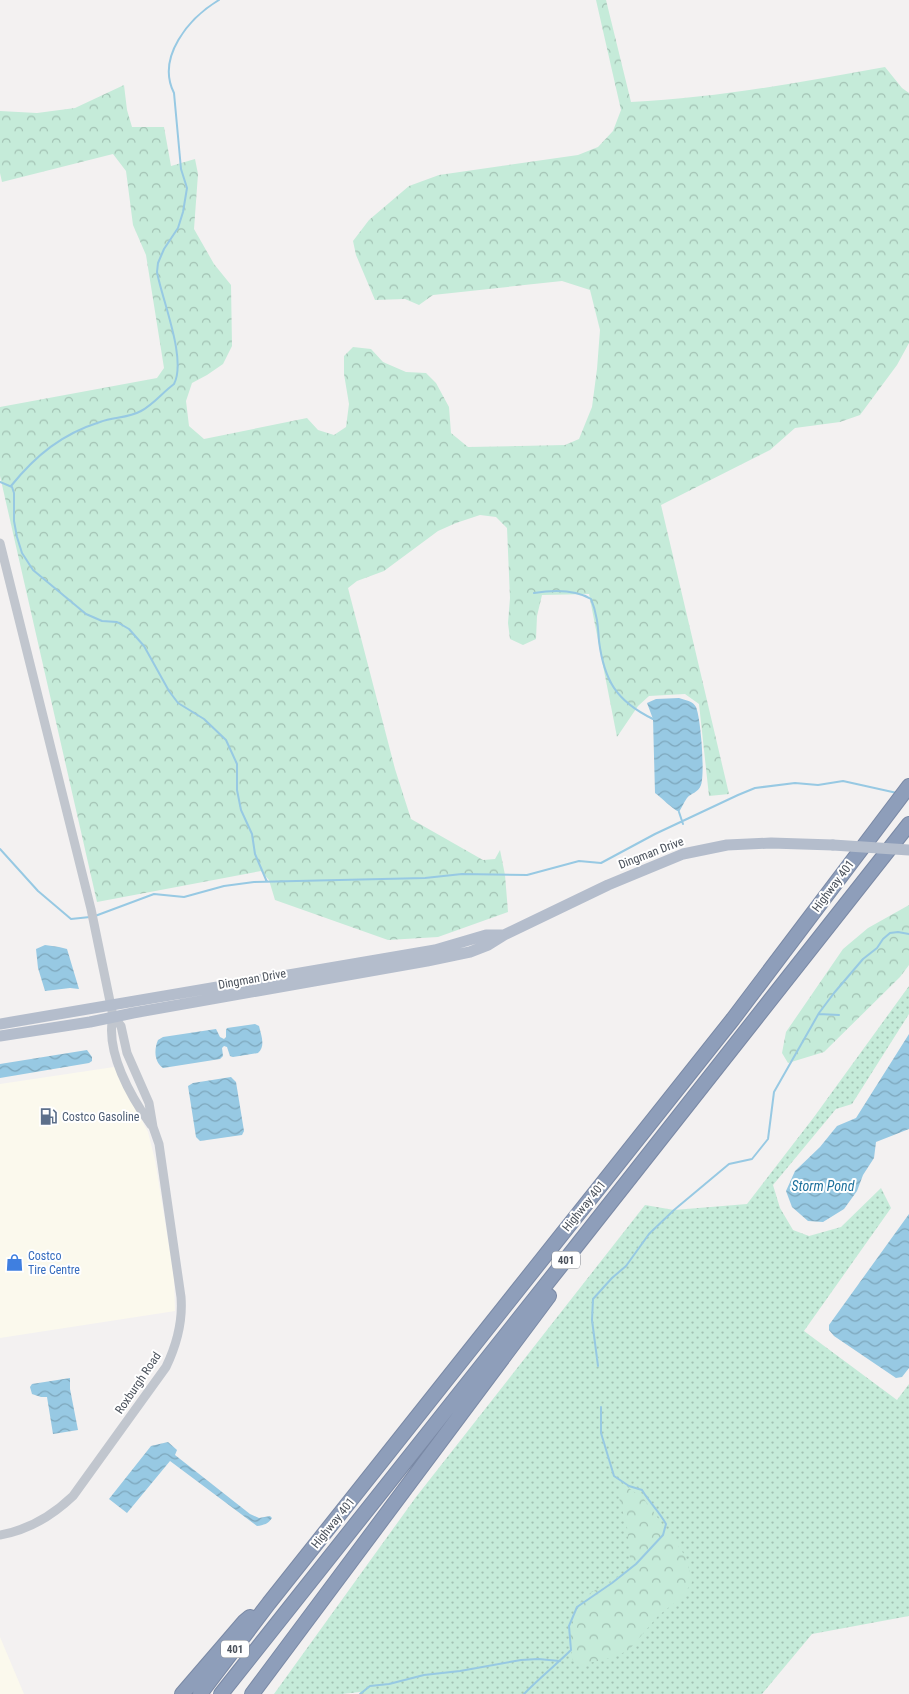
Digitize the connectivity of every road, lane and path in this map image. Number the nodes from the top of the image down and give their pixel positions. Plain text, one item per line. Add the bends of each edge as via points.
1 (0, 543) edge
2 (907, 789) edge
3 (909, 824) edge
4 (909, 850) edge
5 (112, 1011) junction
6 (0, 1024) edge
7 (0, 1036) edge
8 (567, 1258) junction
9 (0, 1535) edge
10 (269, 1603) junction
11 (182, 1694) edge
12 (200, 1694) edge
13 (221, 1694) edge
14 (252, 1694) edge

1 - 5 street, Roxburgh Road via 91,909
2 - 10 highway, Highway 401 / 401 via 733,1019
3 - 8 highway, Highway 401 / 401
4 - 5 main road, Dingman Drive, bridge via 833,844 727,845 683,854 608,885 470,952 427,962
5 - 6 main road, Dingman Drive
5 - 7 main road, Dingman Drive via 90,1022
5 - 9 street, Roxburgh Road via 110,1028 121,1070 153,1127 158,1144 181,1297 176,1345 166,1367 73,1496 30,1527
8 - 13 highway, Highway 401 / 401
8 - 14 highway via 560,1280
10 - 11 highway via 244,1622
10 - 12 highway, Highway 401 / 401

